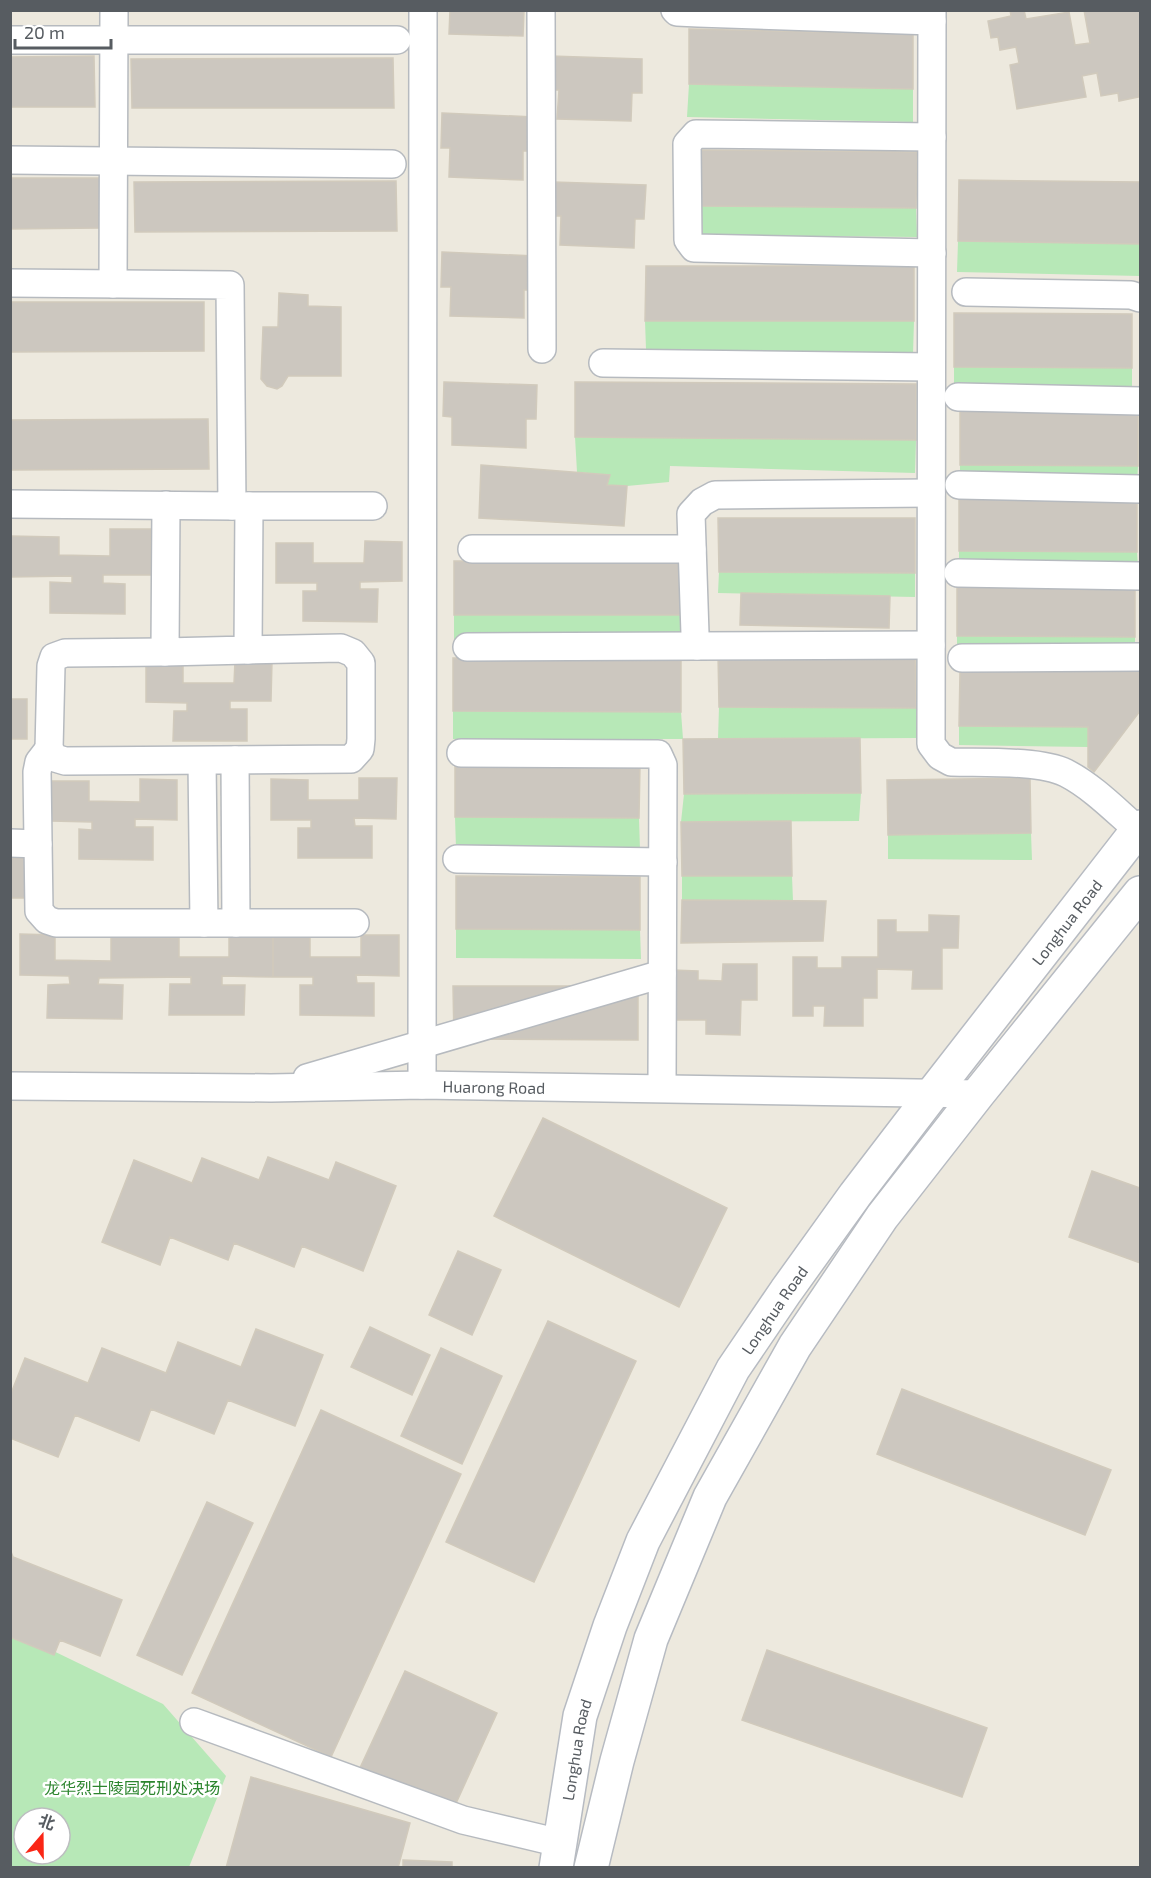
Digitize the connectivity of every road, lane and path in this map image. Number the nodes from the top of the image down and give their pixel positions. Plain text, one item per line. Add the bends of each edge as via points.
1 (114, 10) edge
2 (423, 10) edge
3 (542, 10) edge
4 (675, 10) edge
5 (932, 16) edge
6 (10, 40) edge
7 (114, 40) junction
8 (397, 40) dead end
9 (932, 137) junction
10 (10, 160) edge
11 (113, 162) junction
12 (392, 164) dead end
13 (932, 253) junction
14 (10, 283) edge
15 (113, 284) junction
16 (966, 292) dead end
17 (1140, 298) edge
18 (542, 349) dead end
19 (603, 363) dead end
20 (932, 367) junction
21 (958, 397) dead end
22 (1140, 401) edge
23 (958, 485) dead end
24 (1140, 489) edge
25 (931, 493) junction
26 (10, 504) edge
27 (166, 505) junction
28 (241, 506) junction
29 (373, 506) dead end
30 (472, 549) dead end
31 (692, 549) junction
32 (958, 573) dead end
33 (1140, 576) edge
34 (931, 645) junction
35 (697, 646) junction
36 (467, 647) dead end
37 (248, 651) junction
38 (165, 652) junction
39 (1140, 657) edge
40 (962, 658) dead end
41 (49, 749) junction
42 (461, 753) dead end
43 (235, 760) junction
44 (202, 762) junction
45 (1139, 829) edge
46 (10, 843) edge
47 (38, 844) junction
48 (457, 859) dead end
49 (663, 862) junction
50 (1140, 892) edge
51 (237, 923) junction
52 (356, 923) dead end
53 (204, 924) junction
54 (662, 975) junction
55 (422, 1085) junction
56 (10, 1086) edge
57 (662, 1088) junction
58 (272, 1089) junction
59 (933, 1093) junction
60 (978, 1094) junction
61 (194, 1722) dead end
62 (558, 1855) edge
63 (591, 1868) edge

1 - 7 street
2 - 55 street
3 - 18 street
4 - 5 street
5 - 9 street
6 - 7 street
7 - 8 street
7 - 11 street
9 - 13 street
9 - 13 street via 696,134 687,144 688,240 694,248
10 - 11 street
11 - 12 street
11 - 15 street
13 - 20 street
14 - 15 street
15 - 28 street via 230,285
16 - 17 street
19 - 20 street
20 - 25 street
21 - 22 street
23 - 24 street
25 - 31 street via 715,495 691,514
25 - 34 street
26 - 27 street
27 - 28 street
27 - 38 street
28 - 29 street
28 - 37 street
30 - 31 street
31 - 35 street
32 - 33 street
34 - 35 street
34 - 45 street via 931,744 940,756 951,762 1041,765 1064,772
35 - 36 street
37 - 38 street
37 - 43 street via 341,648 353,653 361,663 360,749 351,759
38 - 41 street via 65,653 54,657
39 - 40 street
41 - 44 street via 55,758 65,762
41 - 47 street via 37,772
42 - 49 street via 658,754 663,765
43 - 44 street
43 - 51 street
44 - 53 street
45 - 59 main road, Longhua Road
46 - 47 street
47 - 53 street via 39,911 47,920
48 - 49 street
49 - 54 street
50 - 60 main road
51 - 52 street
51 - 53 street
54 - 57 street
54 - 58 street
55 - 57 street, Huarong Road
55 - 58 street, Huarong Road
56 - 58 street, Huarong Road
57 - 59 street, Huarong Road
59 - 60 street, Huarong Road
59 - 62 main road, Longhua Road via 855,1195 733,1369 643,1540 580,1716
60 - 63 main road via 882,1217 795,1346 710,1497 651,1639
61 - 62 street

